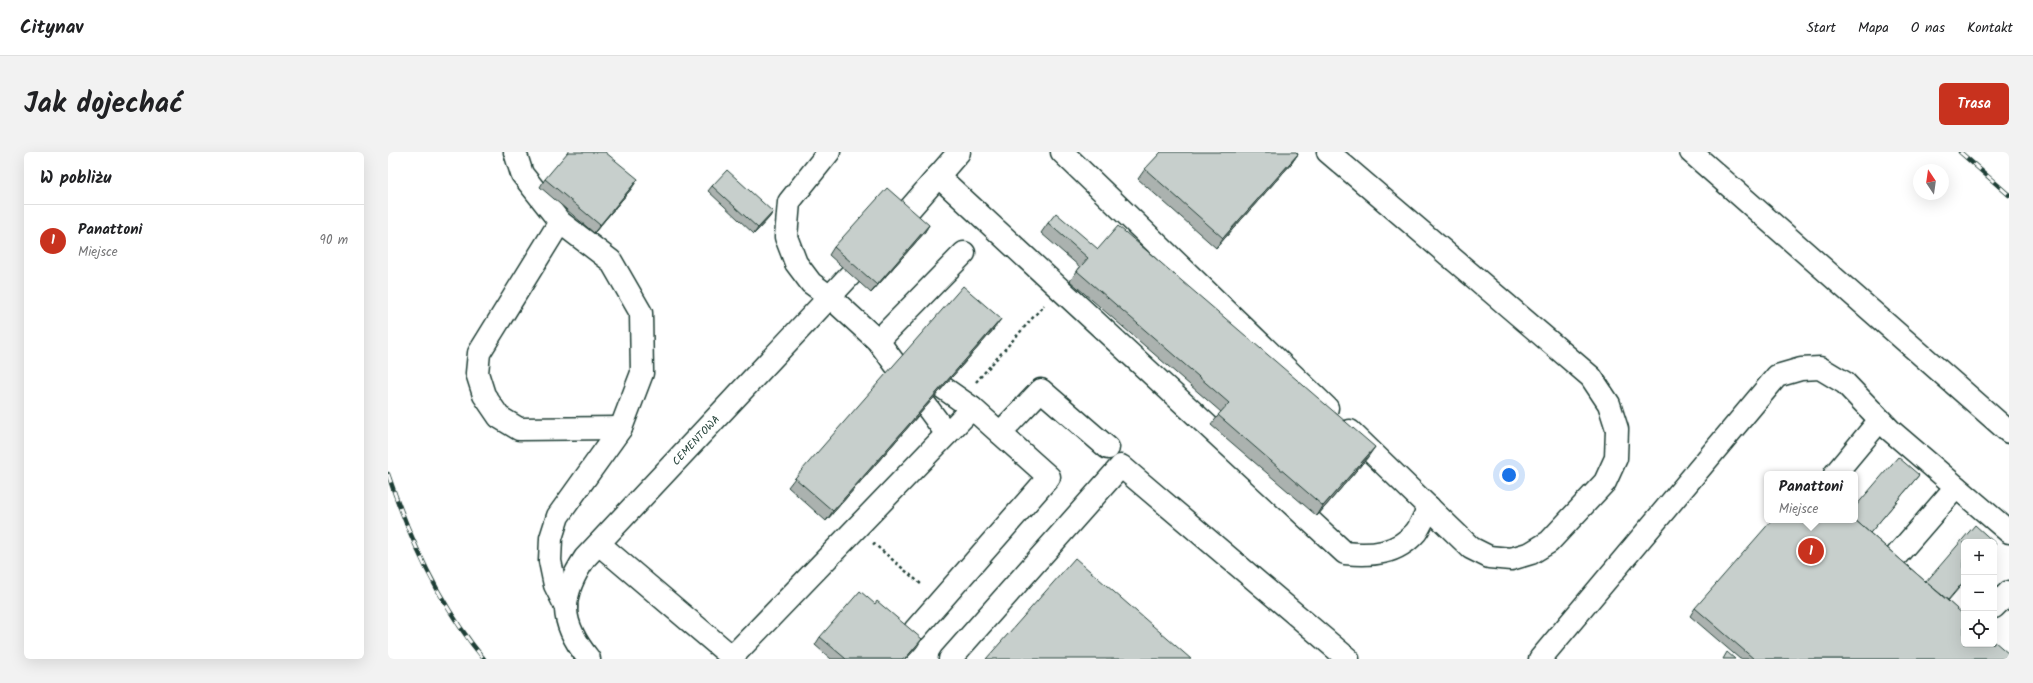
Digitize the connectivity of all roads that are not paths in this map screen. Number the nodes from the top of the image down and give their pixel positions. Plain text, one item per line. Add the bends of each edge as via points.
1 (515, 152) edge
2 (959, 152) edge
3 (1062, 152) edge
4 (1328, 152) edge
5 (1691, 152) edge
6 (827, 153) edge
7 (938, 176) junction
8 (560, 222) junction
9 (964, 253) dead end
10 (830, 297) junction
11 (878, 341) junction
12 (966, 404) junction
13 (1880, 420) junction
14 (621, 428) junction
15 (2009, 432) edge
16 (1000, 433) junction
17 (946, 434) junction
18 (1108, 448) dead end
19 (1838, 471) edge
20 (1956, 487) junction
21 (1429, 507) junction
22 (2009, 532) edge
23 (599, 544) junction
24 (1897, 555) edge
25 (2009, 592) edge
26 (1997, 604) edge
27 (566, 607) junction
28 (915, 630) dead end
29 (589, 659) edge
30 (950, 659) edge
31 (1348, 659) edge
32 (1540, 659) edge

1 - 8 lane via 522,174
2 - 7 lane, CEMENTOWA
3 - 21 lane
4 - 21 lane via 1591,377 1609,404 1617,430 1616,458 1605,482 1549,542 1531,553 1511,559 1489,557 1471,548
5 - 15 lane
6 - 10 lane via 789,202 786,237 796,264 810,283
7 - 10 lane, CEMENTOWA
7 - 21 lane via 1345,553 1368,556 1395,549 1416,532
8 - 14 lane via 611,261 641,313 642,373
8 - 14 lane via 479,353 477,373 484,395 498,417 519,429
9 - 11 lane
10 - 11 lane
10 - 23 lane, CEMENTOWA
11 - 12 lane
11 - 17 lane
12 - 16 lane
12 - 17 lane
13 - 19 lane
13 - 20 lane
13 - 32 lane via 1845,383 1820,368 1801,369 1778,376
14 - 27 lane via 558,516 551,538 550,561 555,585
16 - 18 lane via 1041,390
16 - 28 lane via 1049,477
17 - 23 lane via 732,657
20 - 22 lane
20 - 24 lane
23 - 27 lane, CEMENTOWA via 586,558 570,584
25 - 26 lane
27 - 29 lane, CEMENTOWA via 571,630
30 - 31 lane via 1121,466

